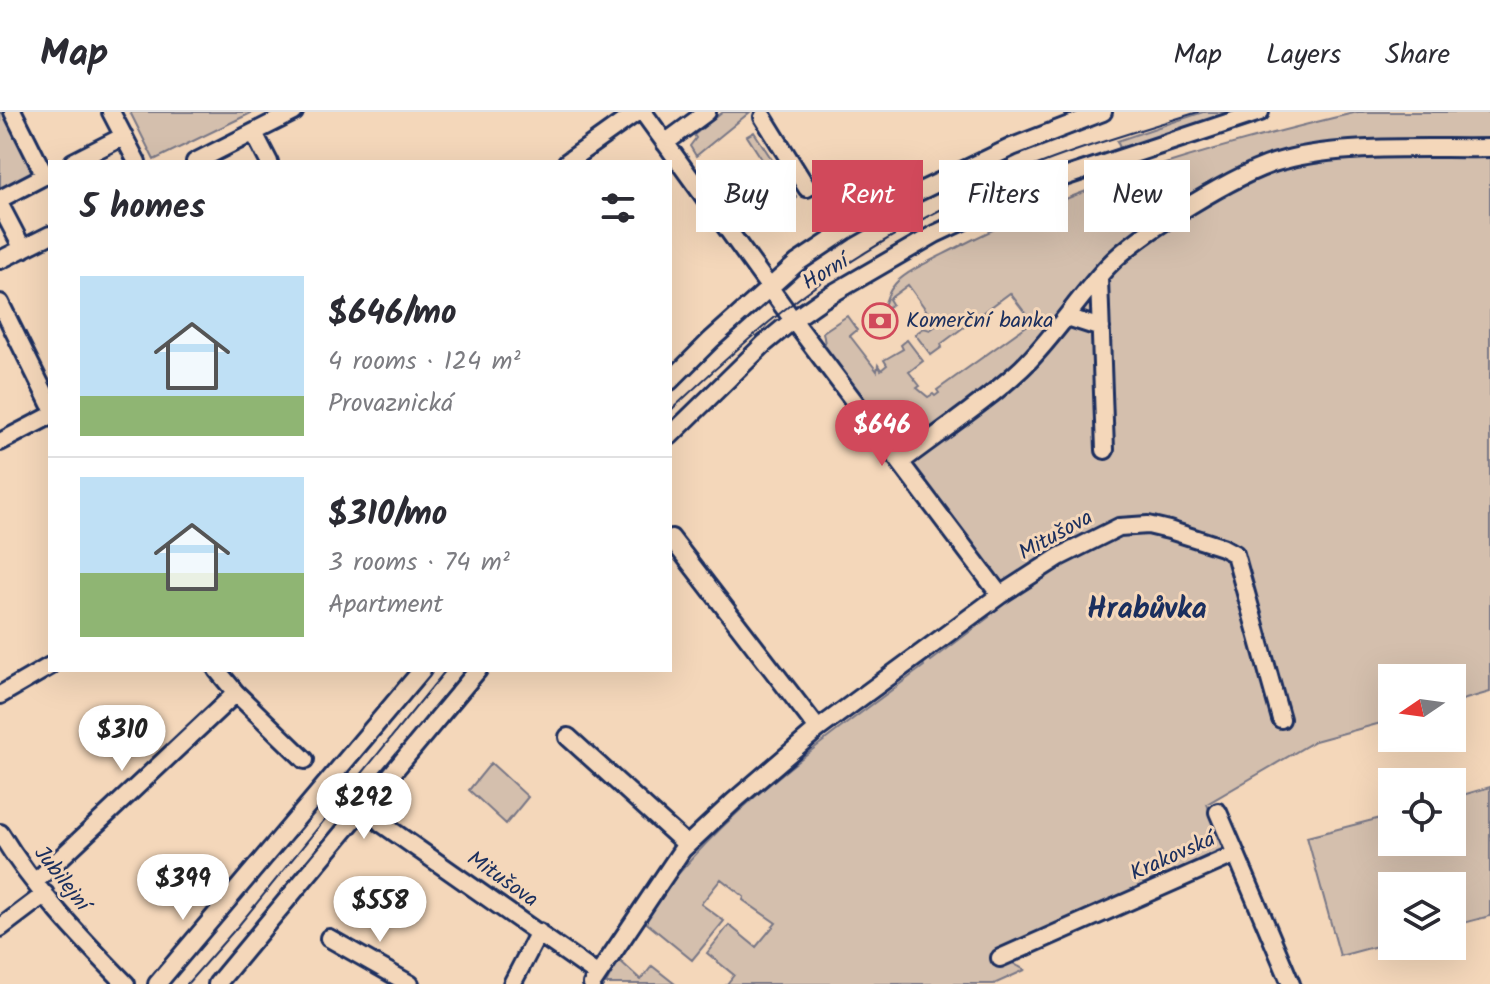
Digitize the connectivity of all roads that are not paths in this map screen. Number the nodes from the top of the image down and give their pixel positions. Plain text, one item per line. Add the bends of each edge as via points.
1 (13, 112) edge
2 (111, 112) edge
3 (294, 112) edge
4 (640, 112) edge
5 (707, 112) edge
6 (1103, 112) edge
7 (1260, 112) edge
8 (763, 117) dead end
9 (254, 133) junction
10 (124, 136) junction
11 (1490, 148) edge
12 (666, 153) edge
13 (77, 160) edge
14 (136, 160) edge
15 (199, 160) edge
16 (268, 160) edge
17 (570, 160) edge
18 (672, 161) edge
19 (47, 175) edge
20 (807, 188) dead end
21 (0, 199) edge
22 (0, 205) edge
23 (48, 236) edge
24 (23, 249) junction
25 (0, 260) edge
26 (1099, 279) junction
27 (770, 287) junction
28 (0, 303) edge
29 (1067, 317) junction
30 (793, 320) junction
31 (1101, 328) junction
32 (672, 379) edge
33 (48, 400) edge
34 (48, 417) edge
35 (672, 434) edge
36 (0, 442) edge
37 (1105, 450) dead end
38 (902, 461) junction
39 (672, 539) edge
40 (1000, 595) junction
41 (48, 667) edge
42 (219, 672) edge
43 (420, 672) edge
44 (476, 672) edge
45 (236, 693) junction
46 (0, 695) edge
47 (1281, 719) dead end
48 (818, 729) junction
49 (568, 737) dead end
50 (305, 760) dead end
51 (1218, 812) dead end
52 (381, 823) dead end
53 (0, 833) edge
54 (687, 845) junction
55 (1236, 854) junction
56 (40, 888) junction
57 (0, 928) edge
58 (539, 932) junction
59 (329, 938) dead end
60 (1000, 958) dead end
61 (595, 979) edge
62 (126, 984) edge
63 (157, 984) edge
64 (217, 984) edge
65 (410, 984) edge
66 (512, 984) edge
67 (1291, 984) edge

1 - 19 street
2 - 10 street
3 - 9 street
4 - 12 street
4 - 17 street
5 - 12 street
6 - 27 street, Horní via 1012,147 887,207 802,260
7 - 30 street, Horní via 1040,185 935,234
8 - 20 street
9 - 15 street
9 - 16 street
10 - 13 street
10 - 14 street
11 - 26 street via 1332,152 1281,160 1165,222 1116,259
18 - 27 street
19 - 21 street
22 - 24 street
23 - 24 street
24 - 25 street
26 - 29 street
26 - 31 street
27 - 30 street
27 - 32 street, Horní
28 - 33 street
29 - 31 street
29 - 38 street via 1018,371
30 - 35 street, Horní
30 - 38 street
31 - 37 street
34 - 36 street
38 - 40 street
39 - 48 street
40 - 47 street, Mitušova via 1119,527 1148,525 1222,547 1235,554
40 - 48 street, Mitušova
41 - 46 street
42 - 45 street
43 - 63 street
44 - 64 street
45 - 50 street
45 - 56 street
48 - 54 street, Mitušova
49 - 54 street
51 - 55 street
52 - 58 street, Mitušova
53 - 56 street, Jubilejní
54 - 61 street, Mitušova
55 - 60 street, Krakovská
55 - 67 street, Krakovská
56 - 57 street
56 - 62 street, Jubilejní
58 - 61 street, Mitušova
58 - 66 street
59 - 65 street

